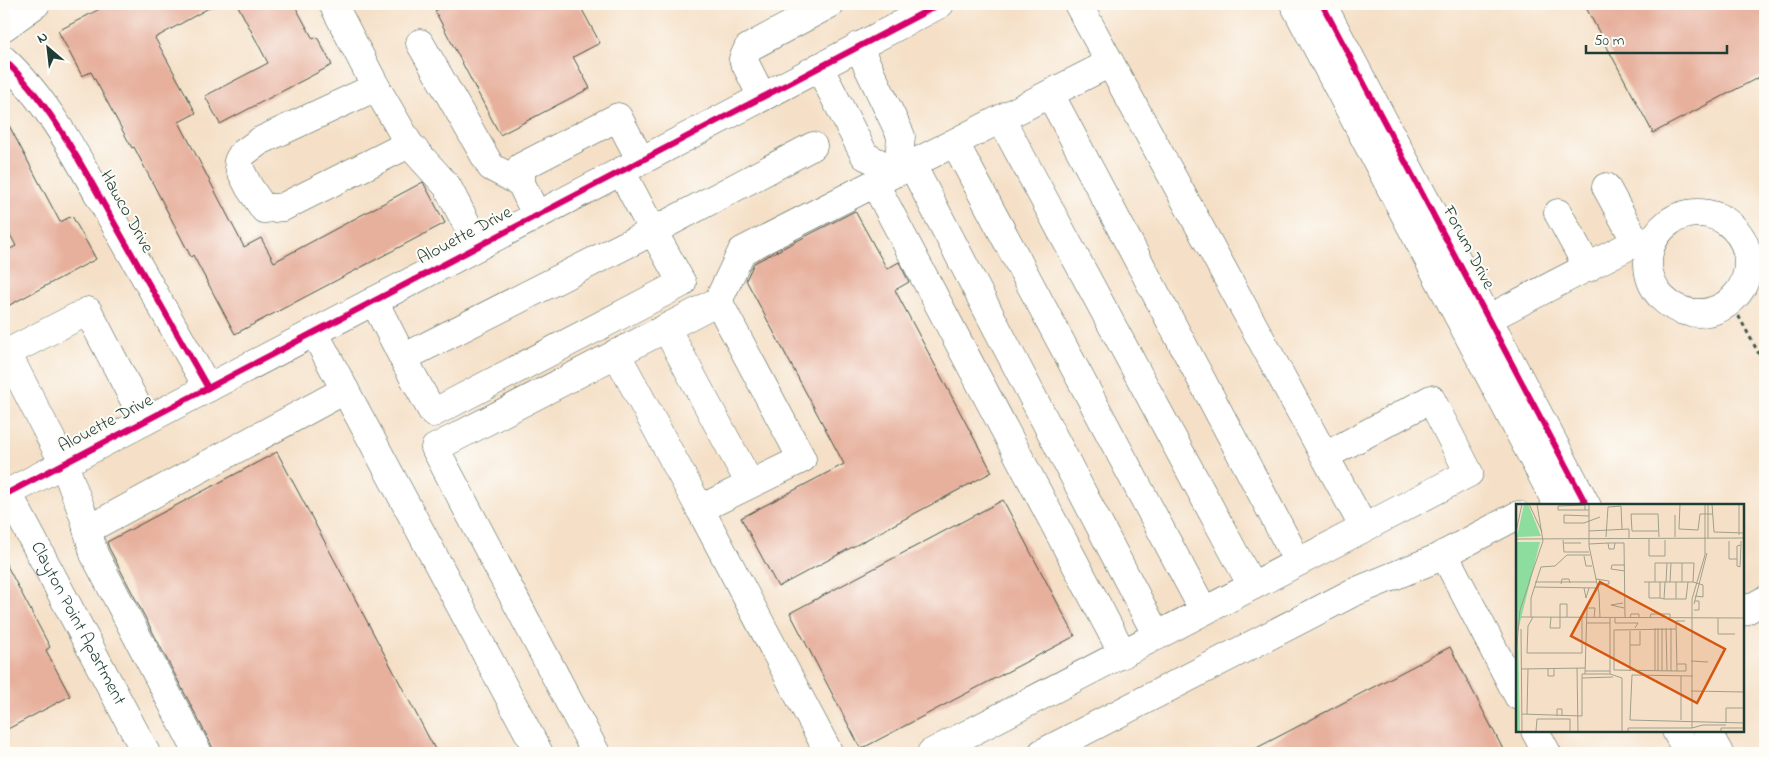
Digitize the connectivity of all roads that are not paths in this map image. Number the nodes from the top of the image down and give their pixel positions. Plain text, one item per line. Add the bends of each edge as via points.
1 (36, 4) edge
2 (333, 4) edge
3 (830, 4) edge
4 (940, 4) edge
5 (1078, 4) edge
6 (1294, 4) edge
7 (1322, 4) edge
8 (4, 27) edge
9 (420, 42) dead end
10 (858, 46) junction
11 (1110, 63) junction
12 (819, 67) junction
13 (8, 69) edge
14 (376, 87) junction
15 (1050, 94) junction
16 (762, 97) junction
17 (1001, 119) junction
18 (955, 143) junction
19 (408, 144) junction
20 (813, 146) dead end
21 (631, 166) junction
22 (895, 174) junction
23 (521, 183) junction
24 (1606, 187) dead end
25 (1558, 213) dead end
26 (536, 216) junction
27 (653, 231) junction
28 (1644, 242) junction
29 (478, 246) junction
30 (1588, 268) junction
31 (374, 301) junction
32 (718, 301) junction
33 (1477, 324) junction
34 (666, 328) junction
35 (314, 332) junction
36 (616, 354) junction
37 (403, 358) junction
38 (208, 388) junction
39 (345, 390) junction
40 (145, 421) junction
41 (1325, 456) junction
42 (64, 464) junction
43 (750, 484) junction
44 (6, 494) edge
45 (1562, 500) edge
46 (700, 509) junction
47 (1516, 516) edge
48 (1364, 528) junction
49 (87, 530) junction
50 (1444, 554) junction
51 (1298, 562) junction
52 (1252, 586) junction
53 (1765, 600) edge
54 (1204, 611) junction
55 (1744, 611) edge
56 (1157, 636) junction
57 (1122, 654) junction
58 (1516, 692) edge
59 (1536, 732) edge
60 (1677, 732) edge
61 (1708, 732) edge
62 (146, 753) edge
63 (198, 753) edge
64 (539, 753) edge
65 (596, 753) edge
66 (829, 753) edge
67 (931, 753) edge
68 (1042, 753) edge
69 (1547, 753) edge
70 (1688, 753) edge
71 (1719, 753) edge

1 - 8 street
2 - 14 street
3 - 16 street via 748,48 743,59
4 - 10 street, Alouette Drive
5 - 11 street
6 - 33 street, Forum Drive
7 - 33 street, Forum Drive
9 - 23 street via 490,167
10 - 12 street, Alouette Drive
10 - 22 street via 900,136
11 - 15 street
11 - 41 street
12 - 16 street, Alouette Drive
12 - 22 street via 865,156
13 - 38 street, Hawco Drive via 52,119 78,158
14 - 19 street
14 - 19 street via 260,141 242,154 238,161 249,187 264,209 283,208
15 - 17 street
15 - 51 street
16 - 21 street, Alouette Drive
17 - 18 street
17 - 52 street
18 - 22 street
18 - 54 street
19 - 29 street via 447,186
20 - 27 street
21 - 23 street via 618,117 520,167
21 - 26 street, Alouette Drive
21 - 27 street
22 - 32 street via 742,251
22 - 56 street
22 - 57 street
23 - 26 street
24 - 28 street
25 - 30 street
26 - 29 street, Alouette Drive
27 - 37 street
27 - 37 street via 682,283 433,414
28 - 28 street via 1655,290 1666,303 1681,311 1698,314 1716,310 1731,302 1742,289 1748,273 1749,256 1743,239 1733,226 1718,216 1701,212 1686,214 1672,220
28 - 30 street
29 - 31 street, Alouette Drive
30 - 33 street
31 - 35 street, Alouette Drive
31 - 37 street
32 - 34 street
32 - 43 street via 802,459
33 - 45 street, Forum Drive
34 - 36 street
34 - 43 street
35 - 38 street, Alouette Drive
35 - 39 street
36 - 46 street
36 - 65 street via 435,448
38 - 40 street, Alouette Drive
39 - 49 street
39 - 64 street
40 - 42 street, Alouette Drive
40 - 42 street, Alouette Drive via 88,311 7,353
41 - 48 street
41 - 48 street via 1431,399 1469,473
42 - 44 street, Alouette Drive
42 - 49 street
43 - 46 street
44 - 62 street, Clayton Point Apartment via 35,542
46 - 66 street
47 - 50 street
48 - 51 street
49 - 63 street via 94,554
50 - 58 street
50 - 68 street via 1352,593
51 - 52 street
52 - 54 street
53 - 55 street
54 - 56 street
56 - 57 street
57 - 67 street
59 - 69 street
60 - 70 street
61 - 71 street

